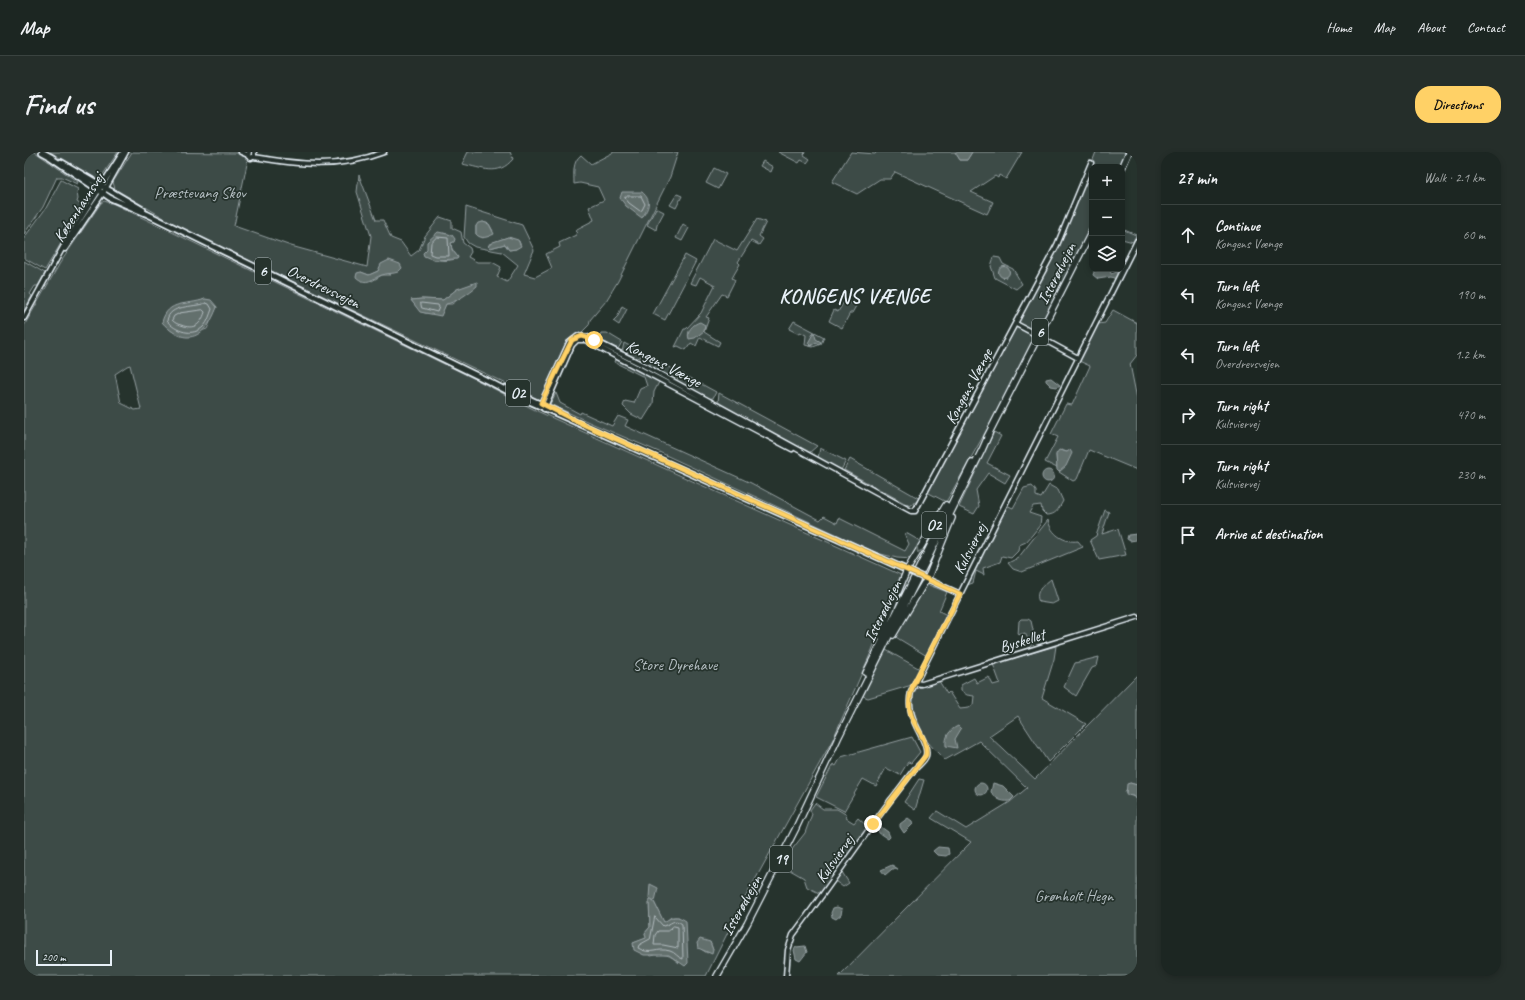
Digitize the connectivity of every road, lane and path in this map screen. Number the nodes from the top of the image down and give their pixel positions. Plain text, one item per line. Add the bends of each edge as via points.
1 (42, 152) edge
2 (123, 152) edge
3 (126, 152) edge
4 (241, 152) edge
5 (384, 152) edge
6 (1129, 152) edge
7 (247, 153) edge
8 (254, 154) edge
9 (1091, 163) dead end
10 (1124, 164) edge
11 (102, 189) junction
12 (147, 214) junction
13 (1089, 236) edge
14 (1137, 241) edge
15 (24, 318) edge
16 (1016, 324) junction
17 (1035, 334) dead end
18 (1041, 338) dead end
19 (1078, 358) junction
20 (490, 382) joint
21 (542, 406) junction
22 (963, 484) junction
23 (908, 570) junction
24 (926, 578) junction
25 (960, 594) junction
26 (1137, 617) edge
27 (882, 649) junction
28 (872, 661) junction
29 (914, 683) junction
30 (838, 738) junction
31 (717, 976) edge
32 (786, 976) edge

1 - 11 main road, Overdrevsvejen / 6
2 - 11 street, Københavnsvej
3 - 11 street, Københavnsvej
4 - 7 street
5 - 8 street via 354,161 318,165 266,159
6 - 10 highway
7 - 8 street via 249,158
9 - 16 street, Kongens Vænge via 1057,245
11 - 12 main road, Overdrevsvejen / 6
11 - 12 main road, Overdrevsvejen / 6 via 135,205
11 - 15 street, Københavnsvej
12 - 20 main road, Overdrevsvejen / 6
13 - 22 highway, Isterødvejen / 6
14 - 19 street, Kulsviervej
16 - 17 street
16 - 21 street, Kongens Vænge via 915,511 585,340 577,340 572,345
18 - 19 street
19 - 25 street, Kulsviervej
20 - 21 main road, Overdrevsvejen / O2
21 - 23 main road, Overdrevsvejen
22 -> 23 highway, O2
22 - 24 highway, 6
22 - 27 highway, Isterødvejen / 19
22 - 28 highway, Isterødvejen / 19
23 - 24 main road, Overdrevsvejen, bridge
23 - 28 highway
24 - 25 street, Overdrevsvejen
24 - 27 highway via 888,644
25 - 29 street, Kulsviervej
26 - 29 street, Byskellet via 922,684
27 - 30 highway, Isterødvejen / 19
28 - 30 highway, Isterødvejen / 19
29 - 32 street, Kulsviervej via 909,698 910,711 914,725 926,746 925,759 914,769 793,935 788,950
30 - 31 highway, Isterødvejen / 19 via 775,870

